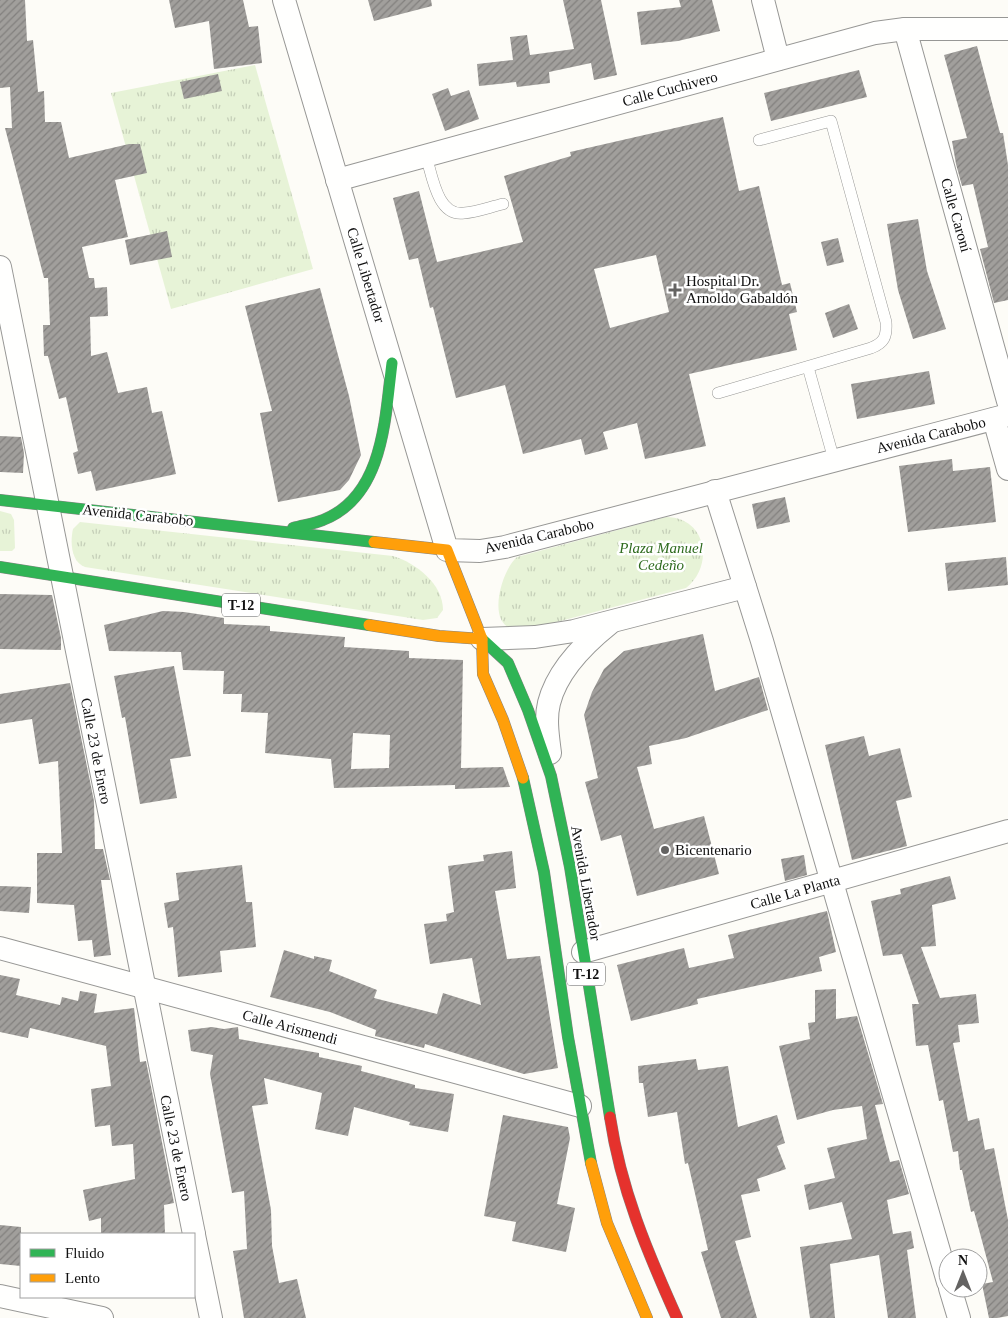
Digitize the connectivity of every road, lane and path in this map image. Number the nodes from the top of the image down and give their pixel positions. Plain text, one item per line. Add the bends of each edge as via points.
1 (284, 0) edge
2 (762, 0) edge
3 (904, 29) junction
4 (1008, 29) edge
5 (778, 59) junction
6 (759, 140) dead end
7 (426, 156) junction
8 (337, 180) junction
9 (503, 204) dead end
10 (0, 267) edge
11 (392, 363) junction
12 (808, 367) junction
13 (718, 393) dead end
14 (1008, 401) edge
15 (1001, 417) edge
16 (834, 460) junction
17 (1008, 469) edge
18 (715, 491) junction
19 (0, 500) edge
20 (47, 505) junction
21 (276, 531) junction
22 (448, 550) junction
23 (0, 567) edge
24 (62, 576) junction
25 (745, 587) junction
26 (612, 622) junction
27 (482, 639) junction
28 (551, 776) junction
29 (1008, 831) edge
30 (832, 881) junction
31 (0, 948) edge
32 (583, 952) junction
33 (143, 987) junction
34 (580, 1106) junction
35 (194, 1233) edge
36 (195, 1240) edge
37 (938, 1248) edge
38 (0, 1296) edge
39 (953, 1298) edge
40 (102, 1318) edge
41 (211, 1318) edge
42 (647, 1318) edge
43 (677, 1318) edge
44 (958, 1318) edge

1 - 8 street, Calle Libertador
2 - 5 street
3 - 4 street, Calle Cuchivero
3 - 5 street, Calle Cuchivero via 876,33
3 - 14 street, Calle Caroní
5 - 7 street, Calle Cuchivero
6 - 12 lane via 831,121 886,322 886,334 881,344
7 - 8 street, Calle Cuchivero
7 - 9 lane via 441,200 450,211 464,214
8 - 11 street, Calle Libertador
10 - 20 street, Calle 23 de Enero
11 - 21 highway via 378,455 363,488 351,502 320,522
11 - 22 street, Calle Libertador
12 - 13 lane
12 - 16 lane
15 - 16 street, Avenida Carabobo
15 - 17 street
16 - 18 street, Avenida Carabobo
18 - 22 street, Avenida Carabobo via 505,547 480,551
18 - 25 street
19 - 20 highway, Avenida Carabobo
20 - 21 highway, Avenida Carabobo
20 - 24 street, Calle 23 de Enero
21 - 22 highway, Avenida Carabobo
22 - 27 highway, Avenida Libertador / T-12
23 - 24 highway, T-12
24 - 27 highway, T-12 via 439,636
24 - 33 street, Calle 23 de Enero
25 - 26 street
25 - 30 street
26 - 27 street via 535,637
26 - 28 street via 589,640 572,660 549,703 547,722
27 - 28 highway, Avenida Libertador / T-12 via 508,663
27 - 34 highway, Avenida Libertador / T-12 via 483,674 517,757 544,872
28 - 32 highway, Avenida Libertador / T-12
29 - 30 street, Calle La Planta
30 - 32 street, Calle La Planta
30 - 37 street
31 - 33 street, Calle Arismendi
32 - 43 highway, Avenida Libertador / T-12 via 612,1132 624,1185 642,1240
33 - 34 street, Calle Arismendi
33 - 35 street, Calle 23 de Enero
34 - 42 highway, Avenida Libertador / T-12 via 607,1223
36 - 41 street, Calle 23 de Enero
38 - 40 street
39 - 44 street

